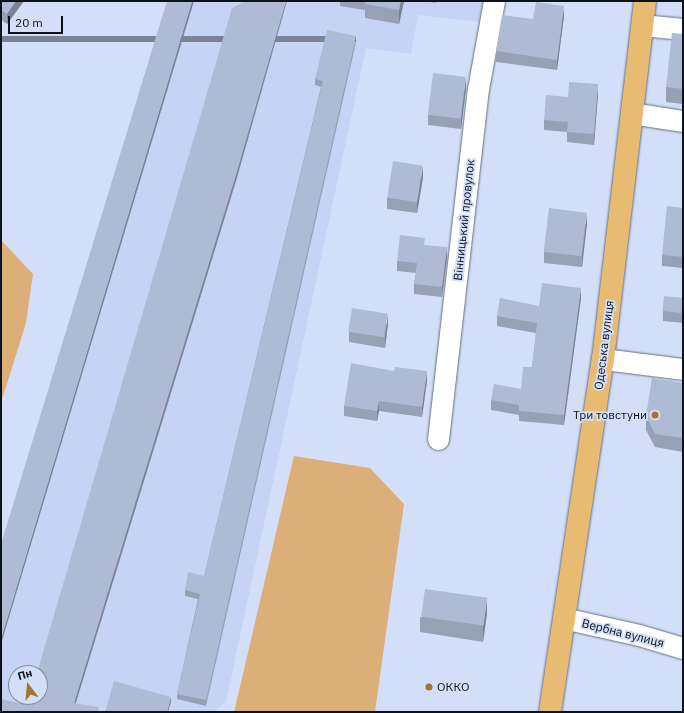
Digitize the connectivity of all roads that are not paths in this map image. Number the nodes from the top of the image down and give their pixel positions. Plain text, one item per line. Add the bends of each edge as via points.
1 (494, 1) edge
2 (644, 8) edge
3 (683, 29) edge
4 (631, 113) junction
5 (683, 121) edge
6 (603, 359) junction
7 (683, 369) edge
8 (438, 439) dead end
9 (563, 618) junction
10 (683, 648) edge
11 (550, 712) edge

1 - 8 street, Вінницький провулок via 478,89
2 - 3 street
2 - 4 main road, Одеська вулиця
4 - 5 street
4 - 6 main road, Одеська вулиця
6 - 7 street
6 - 9 main road, Одеська вулиця
9 - 10 street, Вербна вулиця
9 - 11 main road, Одеська вулиця

